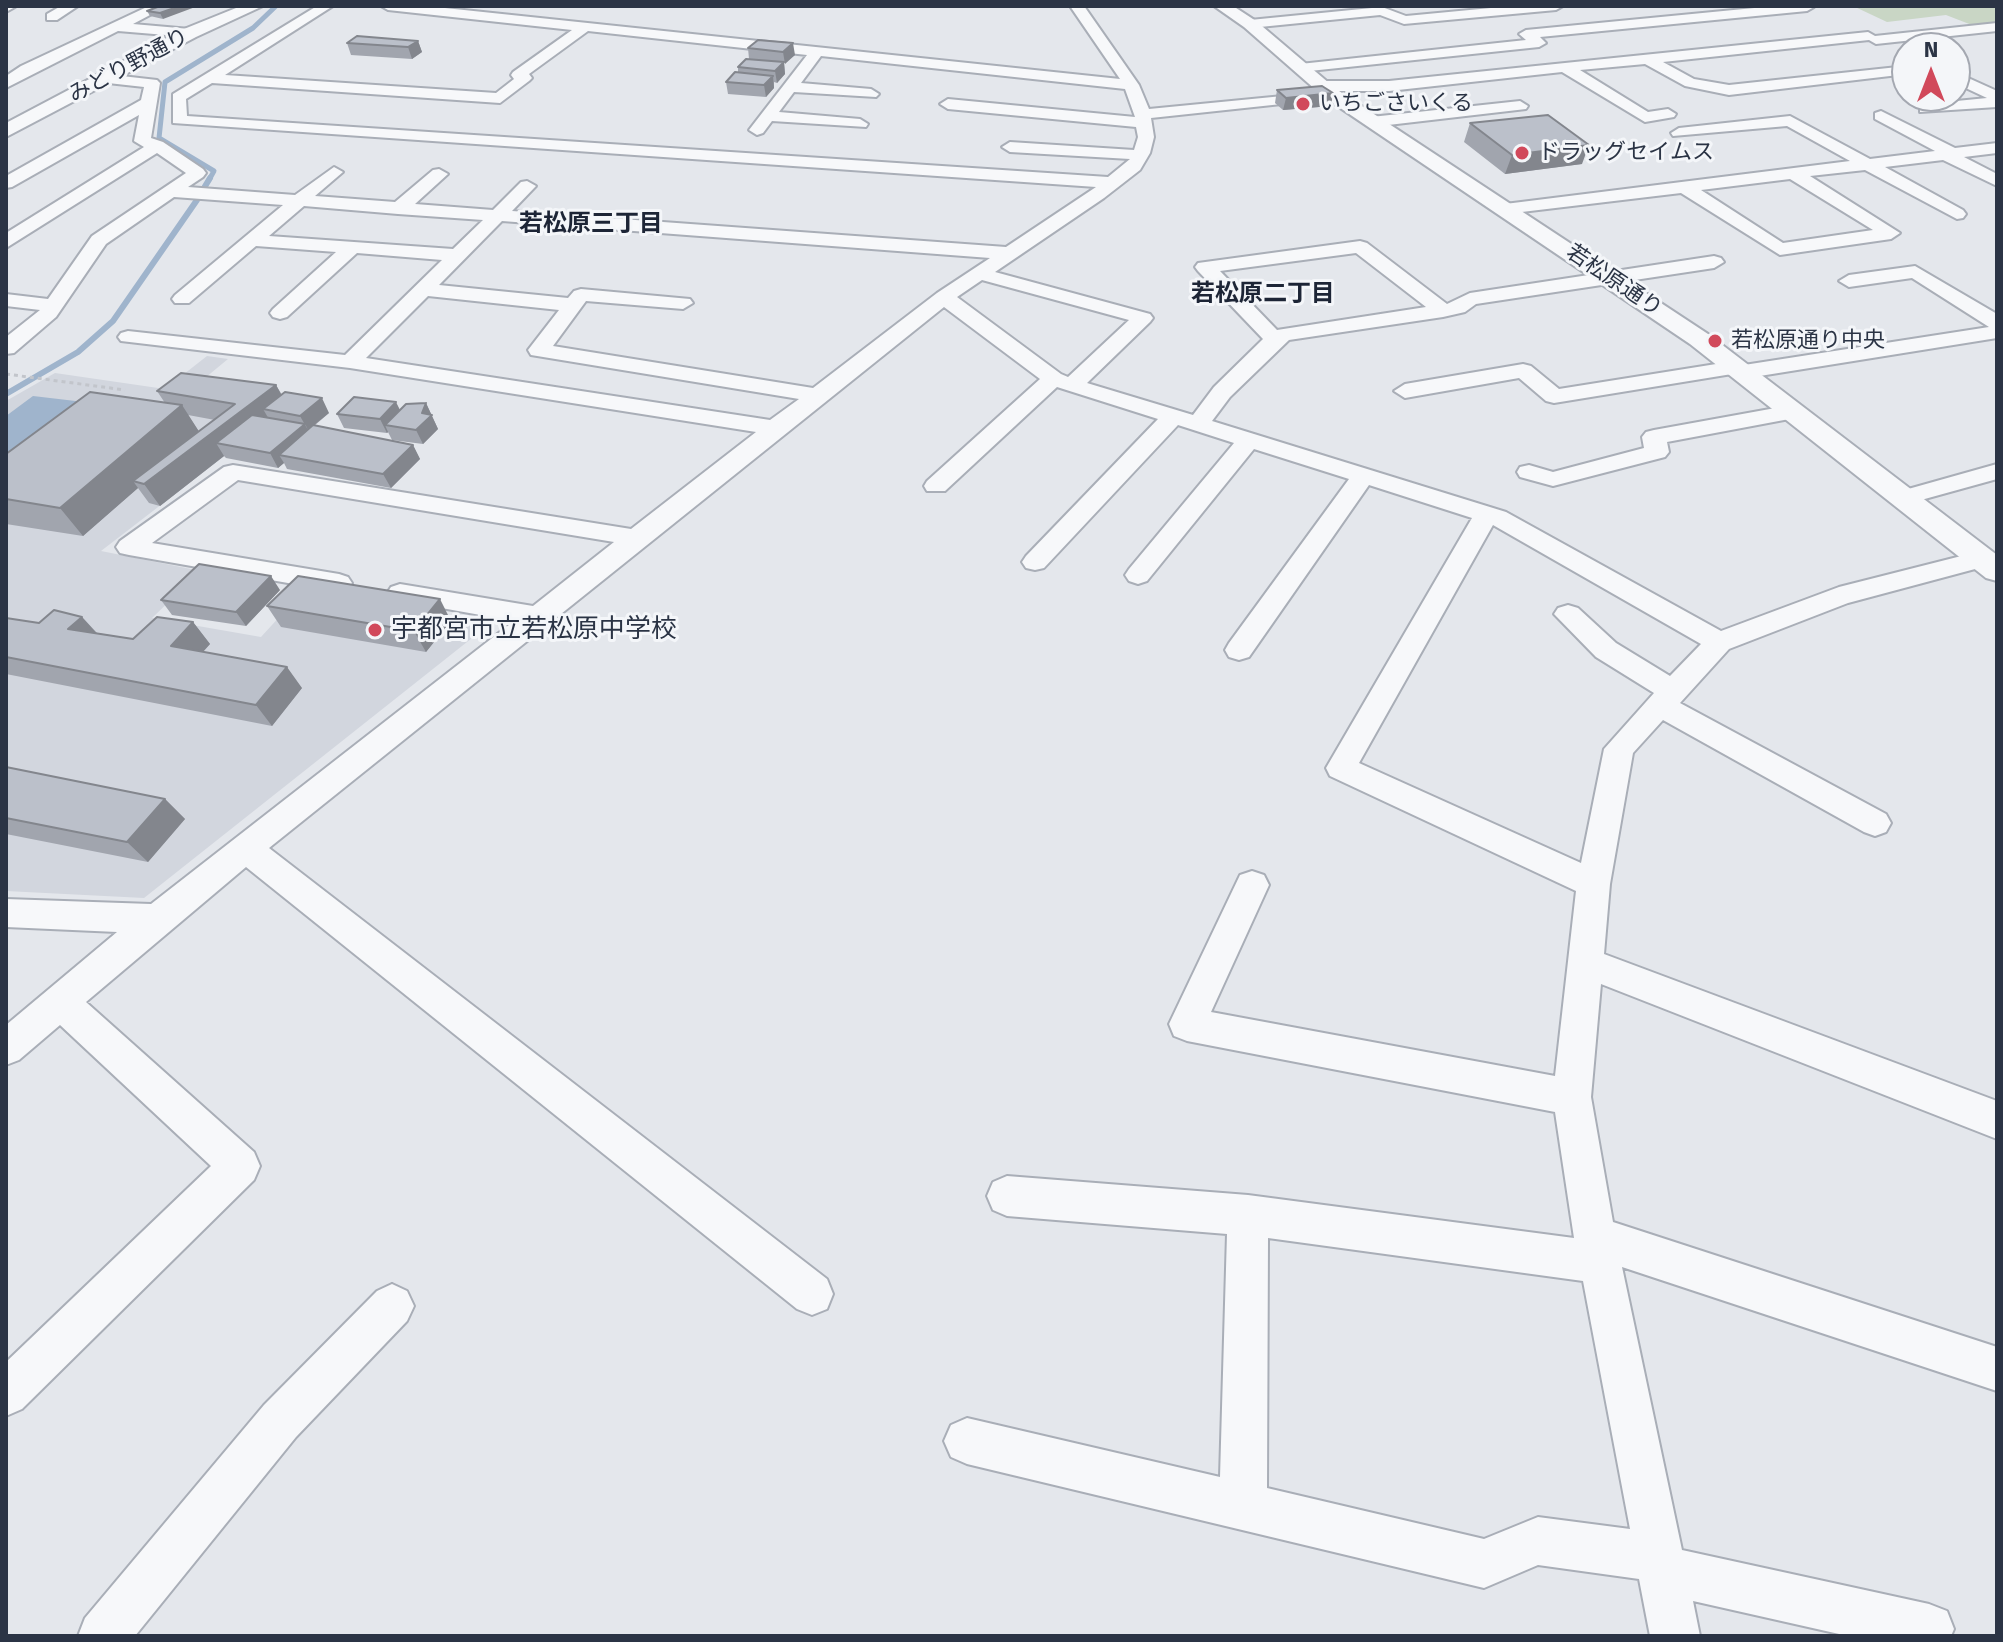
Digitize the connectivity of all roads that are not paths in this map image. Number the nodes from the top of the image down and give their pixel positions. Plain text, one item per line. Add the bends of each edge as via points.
1 (71, 6) edge
2 (160, 6) edge
3 (255, 6) edge
4 (326, 6) edge
5 (388, 6) edge
6 (544, 6) edge
7 (1077, 6) edge
8 (1222, 6) edge
9 (1556, 6) edge
10 (1385, 9) edge
11 (1810, 9) edge
12 (52, 17) dead end
13 (522, 20) junction
14 (1671, 20) junction
15 (1250, 24) junction
16 (1843, 25) dead end
17 (116, 26) junction
18 (585, 27) junction
19 (1997, 27) edge
20 (190, 33) junction
21 (1872, 38) junction
22 (1891, 47) edge
23 (1727, 50) junction
24 (818, 51) junction
25 (1646, 58) junction
26 (1564, 67) junction
27 (1300, 68) junction
28 (1891, 72) edge
29 (210, 78) junction
30 (104, 79) junction
31 (7, 81) edge
32 (1131, 85) junction
33 (1971, 85) edge
34 (790, 87) junction
35 (1325, 90) junction
36 (871, 94) dead end
37 (1997, 99) edge
38 (148, 103) junction
39 (1971, 103) edge
40 (948, 104) dead end
41 (1520, 106) dead end
42 (1668, 114) dead end
43 (768, 116) junction
44 (1881, 116) dead end
45 (6, 118) edge
46 (1144, 118) junction
47 (26, 120) junction
48 (1371, 122) junction
49 (860, 124) dead end
50 (757, 130) dead end
51 (6, 131) edge
52 (1679, 133) dead end
53 (157, 146) junction
54 (1010, 147) dead end
55 (1997, 148) edge
56 (1948, 154) junction
57 (1140, 155) junction
58 (1870, 163) junction
59 (334, 172) dead end
60 (1792, 173) junction
61 (439, 174) dead end
62 (1997, 181) edge
63 (6, 183) edge
64 (1113, 183) junction
65 (527, 186) dead end
66 (1684, 187) junction
67 (170, 191) junction
68 (298, 202) junction
69 (398, 209) junction
70 (1505, 209) junction
71 (1957, 214) dead end
72 (496, 217) junction
73 (252, 240) junction
74 (6, 242) edge
75 (353, 247) junction
76 (1006, 253) junction
77 (457, 255) junction
78 (1714, 262) dead end
79 (978, 273) junction
80 (1611, 279) junction
81 (1849, 281) dead end
82 (422, 289) junction
83 (944, 297) junction
84 (182, 299) dead end
85 (6, 300) edge
86 (683, 303) dead end
87 (574, 305) junction
88 (55, 306) junction
89 (1443, 311) junction
90 (280, 313) dead end
91 (1997, 323) edge
92 (1997, 332) edge
93 (128, 337) dead end
94 (1275, 340) junction
95 (6, 348) edge
96 (350, 362) junction
97 (1738, 370) junction
98 (1062, 382) junction
99 (1405, 391) dead end
100 (817, 395) junction
101 (1792, 412) junction
102 (1174, 416) junction
103 (1199, 423) junction
104 (775, 428) junction
105 (1250, 439) junction
106 (1997, 471) edge
107 (1529, 472) dead end
108 (1364, 475) junction
109 (936, 486) dead end
110 (1903, 498) junction
111 (1487, 514) junction
112 (636, 538) junction
113 (1035, 562) dead end
114 (1989, 565) edge
115 (1138, 575) dead end
116 (1568, 614) dead end
117 (539, 616) junction
118 (1719, 642) junction
119 (1239, 650) dead end
120 (1667, 698) junction
121 (1875, 823) dead end
122 (247, 849) junction
123 (1593, 884) junction
124 (1252, 885) dead end
125 (6, 913) edge
126 (157, 919) junction
127 (1586, 963) junction
128 (59, 1001) junction
129 (6, 1048) edge
130 (1572, 1097) junction
131 (1997, 1120) edge
132 (1007, 1196) dead end
133 (1248, 1215) junction
134 (1598, 1250) junction
135 (812, 1294) dead end
136 (392, 1306) dead end
137 (1997, 1369) edge
138 (6, 1393) edge
139 (967, 1441) dead end
140 (1243, 1506) junction
141 (1661, 1564) junction
142 (1929, 1629) dead end
143 (103, 1636) edge
144 (1675, 1636) edge

1 - 12 street
2 - 17 street
3 - 20 street, みどり野通り
4 - 29 street
5 - 13 street
6 - 13 street
7 - 32 street
8 - 15 street, 若松原通り
9 - 10 street via 1404,20
10 - 15 street
11 - 14 street
13 - 18 street
14 - 23 street
14 - 27 street via 1526,34 1539,43
15 - 27 street, 若松原通り
16 - 21 street
17 - 20 street
17 - 31 street
18 - 24 street
18 - 29 street via 518,75 524,78 500,98
19 - 21 street
20 - 30 street, みどり野通り
21 - 22 street
21 - 23 street
23 - 25 street
24 - 32 street
24 - 34 street
25 - 26 street
25 - 28 street via 1690,83 1729,90
26 - 35 street
26 - 42 street via 1645,117
27 - 35 street, 若松原通り
29 - 64 street via 178,97 179,120
30 - 38 street via 152,83
30 - 47 street, みどり野通り
32 - 46 street
33 - 37 street
34 - 36 street
34 - 43 street
35 - 46 street
35 - 48 street, 若松原通り
37 - 39 street
38 - 53 street via 142,141
38 - 63 street
40 - 46 street
41 - 48 street
43 - 49 street
43 - 50 street
44 - 56 street
45 - 47 street
46 - 57 street via 1146,137
47 - 51 street, みどり野通り
48 - 70 street, 若松原通り
52 - 58 street via 1790,121
53 - 67 street via 197,173
53 - 74 street
54 - 57 street
55 - 56 street
56 - 58 street
56 - 62 street
57 - 64 street
58 - 60 street
58 - 71 street
59 - 68 street
60 - 66 street
60 - 66 street via 1891,233 1780,249
61 - 69 street
64 - 76 street
65 - 72 street
66 - 70 street
67 - 68 street
67 - 88 street via 99,240
68 - 69 street
68 - 73 street
69 - 72 street
70 - 80 street, 若松原通り
72 - 76 street
72 - 77 street
73 - 75 street
73 - 84 street
75 - 77 street
75 - 90 street
76 - 79 street
77 - 82 street
78 - 80 street
79 - 83 street
79 - 98 street via 1143,318
80 - 89 street via 1470,299
80 - 97 street, 若松原通り
81 - 91 street via 1915,272
82 - 87 street
82 - 96 street
83 - 98 street
83 - 100 street
85 - 88 street
86 - 87 street via 581,295
87 - 100 street via 539,350
88 - 95 street
89 - 94 street via 1286,334
89 - 94 street via 1360,247 1205,267
92 - 97 street
93 - 96 street
94 - 103 street
96 - 104 street
97 - 99 street via 1554,396 1523,371
97 - 101 street, 若松原通り
98 - 102 street
98 - 109 street
100 - 104 street
101 - 107 street via 1654,437 1657,452 1553,479
101 - 110 street, 若松原通り
102 - 103 street
102 - 113 street
103 - 105 street
104 - 112 street
105 - 108 street
105 - 115 street
106 - 110 street
108 - 111 street
108 - 119 street
110 - 114 street, 若松原通り
111 - 118 street
111 - 123 street via 1341,768
112 - 117 street
112 - 117 street via 233,472 129,547
114 - 118 street via 1839,596
116 - 120 street
117 - 122 street
118 - 120 street
120 - 121 street
120 - 123 street via 1619,749
122 - 126 street
122 - 135 street
123 - 127 street
124 - 130 street via 1187,1024
125 - 126 street
126 - 128 street
127 - 130 street
127 - 131 street
128 - 129 street
128 - 138 street via 240,1166
130 - 134 street
132 - 133 street
133 - 134 street
133 - 140 street
134 - 137 street
134 - 141 street
136 - 143 street via 280,1421
139 - 140 street
140 - 141 street via 1484,1564 1538,1541
141 - 142 street
141 - 144 street

